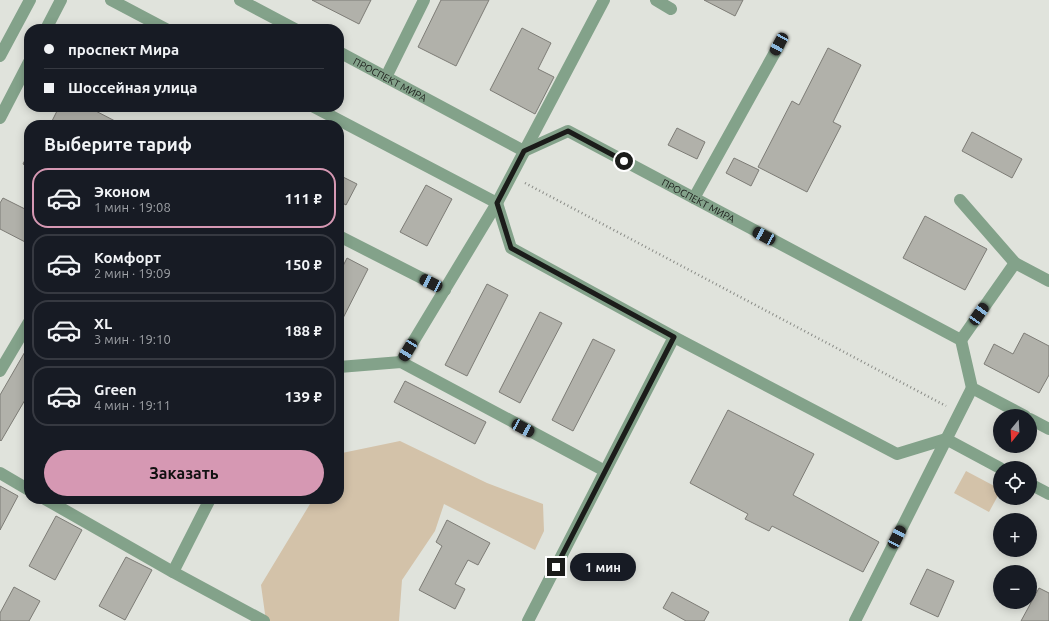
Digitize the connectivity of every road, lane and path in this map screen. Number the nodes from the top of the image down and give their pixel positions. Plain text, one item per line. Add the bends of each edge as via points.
1 (30, 0) edge
2 (61, 0) edge
3 (111, 0) edge
4 (240, 0) edge
5 (424, 0) edge
6 (604, 0) edge
7 (656, 0) edge
8 (671, 9) dead end
9 (49, 24) edge
10 (157, 24) edge
11 (286, 24) edge
12 (779, 44) dead end
13 (344, 55) edge
14 (0, 56) edge
15 (24, 72) edge
16 (386, 77) junction
17 (324, 112) edge
18 (0, 118) edge
19 (339, 120) edge
20 (344, 123) edge
21 (524, 151) junction
22 (511, 175) junction
23 (694, 198) junction
24 (960, 200) dead end
25 (497, 203) junction
26 (344, 239) edge
27 (1015, 263) junction
28 (1049, 281) edge
29 (445, 290) junction
30 (674, 337) junction
31 (24, 338) edge
32 (961, 340) junction
33 (401, 362) junction
34 (344, 367) edge
35 (0, 371) edge
36 (972, 388) junction
37 (1012, 409) edge
38 (959, 413) junction
39 (1037, 423) edge
40 (1049, 429) edge
41 (946, 439) junction
42 (993, 464) edge
43 (605, 472) junction
44 (0, 473) edge
45 (24, 487) edge
46 (1037, 488) edge
47 (1049, 494) edge
48 (54, 504) edge
49 (207, 504) edge
50 (173, 572) junction
51 (264, 621) edge
52 (528, 621) edge
53 (854, 621) edge

1 - 14 street
2 - 9 street
3 - 10 street
4 - 11 street
5 - 16 street
6 - 21 street
7 - 8 street
12 - 23 street
13 - 16 street, ПРОСПЕКТ МИРА
15 - 18 street
16 - 21 street, ПРОСПЕКТ МИРА
17 - 19 street
20 - 25 street
21 - 22 street
21 - 23 street, ПРОСПЕКТ МИРА via 568,131
22 - 25 street
22 - 38 path
23 - 32 street, ПРОСПЕКТ МИРА
24 - 27 street
25 - 29 street
25 - 30 street via 511,248
26 - 29 street
27 - 28 street
27 - 32 street
29 - 33 street
30 - 41 street via 897,454
30 - 43 street
31 - 35 street
32 - 36 street
33 - 34 street
33 - 43 street
36 - 37 street
36 - 38 street
38 - 41 street
39 - 40 street
41 - 42 street
41 - 53 street
43 - 52 street
44 - 45 street
46 - 47 street
48 - 50 street
49 - 50 street
50 - 51 street

